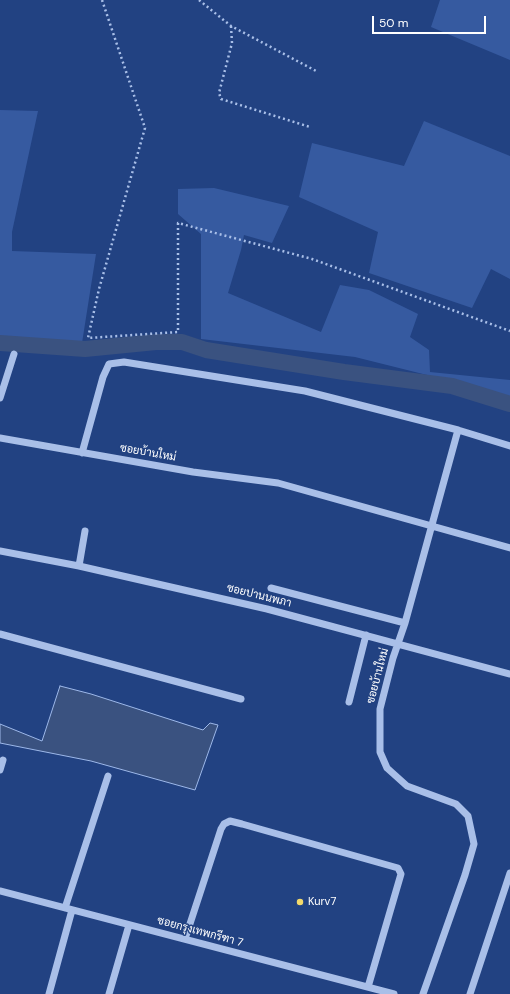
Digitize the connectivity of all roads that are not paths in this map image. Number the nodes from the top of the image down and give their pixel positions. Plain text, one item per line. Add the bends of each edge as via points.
1 (14, 354) dead end
2 (0, 398) edge
3 (458, 430) junction
4 (0, 438) edge
5 (510, 446) edge
6 (82, 453) junction
7 (431, 526) junction
8 (85, 531) dead end
9 (510, 548) edge
10 (0, 551) edge
11 (79, 566) junction
12 (271, 588) dead end
13 (405, 623) junction
14 (0, 634) edge
15 (366, 635) junction
16 (398, 644) junction
17 (510, 674) edge
18 (241, 699) dead end
19 (349, 702) dead end
20 (3, 760) dead end
21 (0, 770) edge
22 (108, 776) dead end
23 (510, 873) edge
24 (0, 891) edge
25 (68, 909) junction
26 (129, 925) junction
27 (185, 939) junction
28 (368, 987) junction
29 (49, 994) edge
30 (108, 994) edge
31 (394, 994) edge
32 (423, 994) edge
33 (470, 994) edge

1 - 2 street
3 - 5 street
3 - 6 street via 306,391 124,362 109,364 102,377
3 - 7 street, ซอยบ้านใหม่
4 - 6 street, ซอยบ้านใหม่
6 - 7 street, ซอยบ้านใหม่ via 192,472 278,483
7 - 9 street, ซอยบ้านใหม่
7 - 13 street, ซอยบ้านใหม่
8 - 11 street
10 - 11 street, ซอยปานนพภา
11 - 15 street, ซอยปานนพภา via 267,609
12 - 13 street
13 - 16 street, ซอยบ้านใหม่
14 - 18 street
15 - 16 street, ซอยปานนพภา
15 - 19 street
16 - 17 street, ซอยปานนพภา
16 - 32 street, ซอยบ้านใหม่ via 380,709 380,752 387,768 407,786 456,804 468,816 474,844
20 - 21 street
22 - 25 street
23 - 33 street
24 - 25 street, ซอยกรุงเทพกรีฑา 7
25 - 26 street, ซอยกรุงเทพกรีฑา 7
25 - 29 street
26 - 27 street, ซอยกรุงเทพกรีฑา 7
26 - 30 street
27 - 28 street, ซอยกรุงเทพกรีฑา 7
27 - 28 street via 221,829 230,821 242,824 398,868 401,874
28 - 31 street, ซอยกรุงเทพกรีฑา 7

